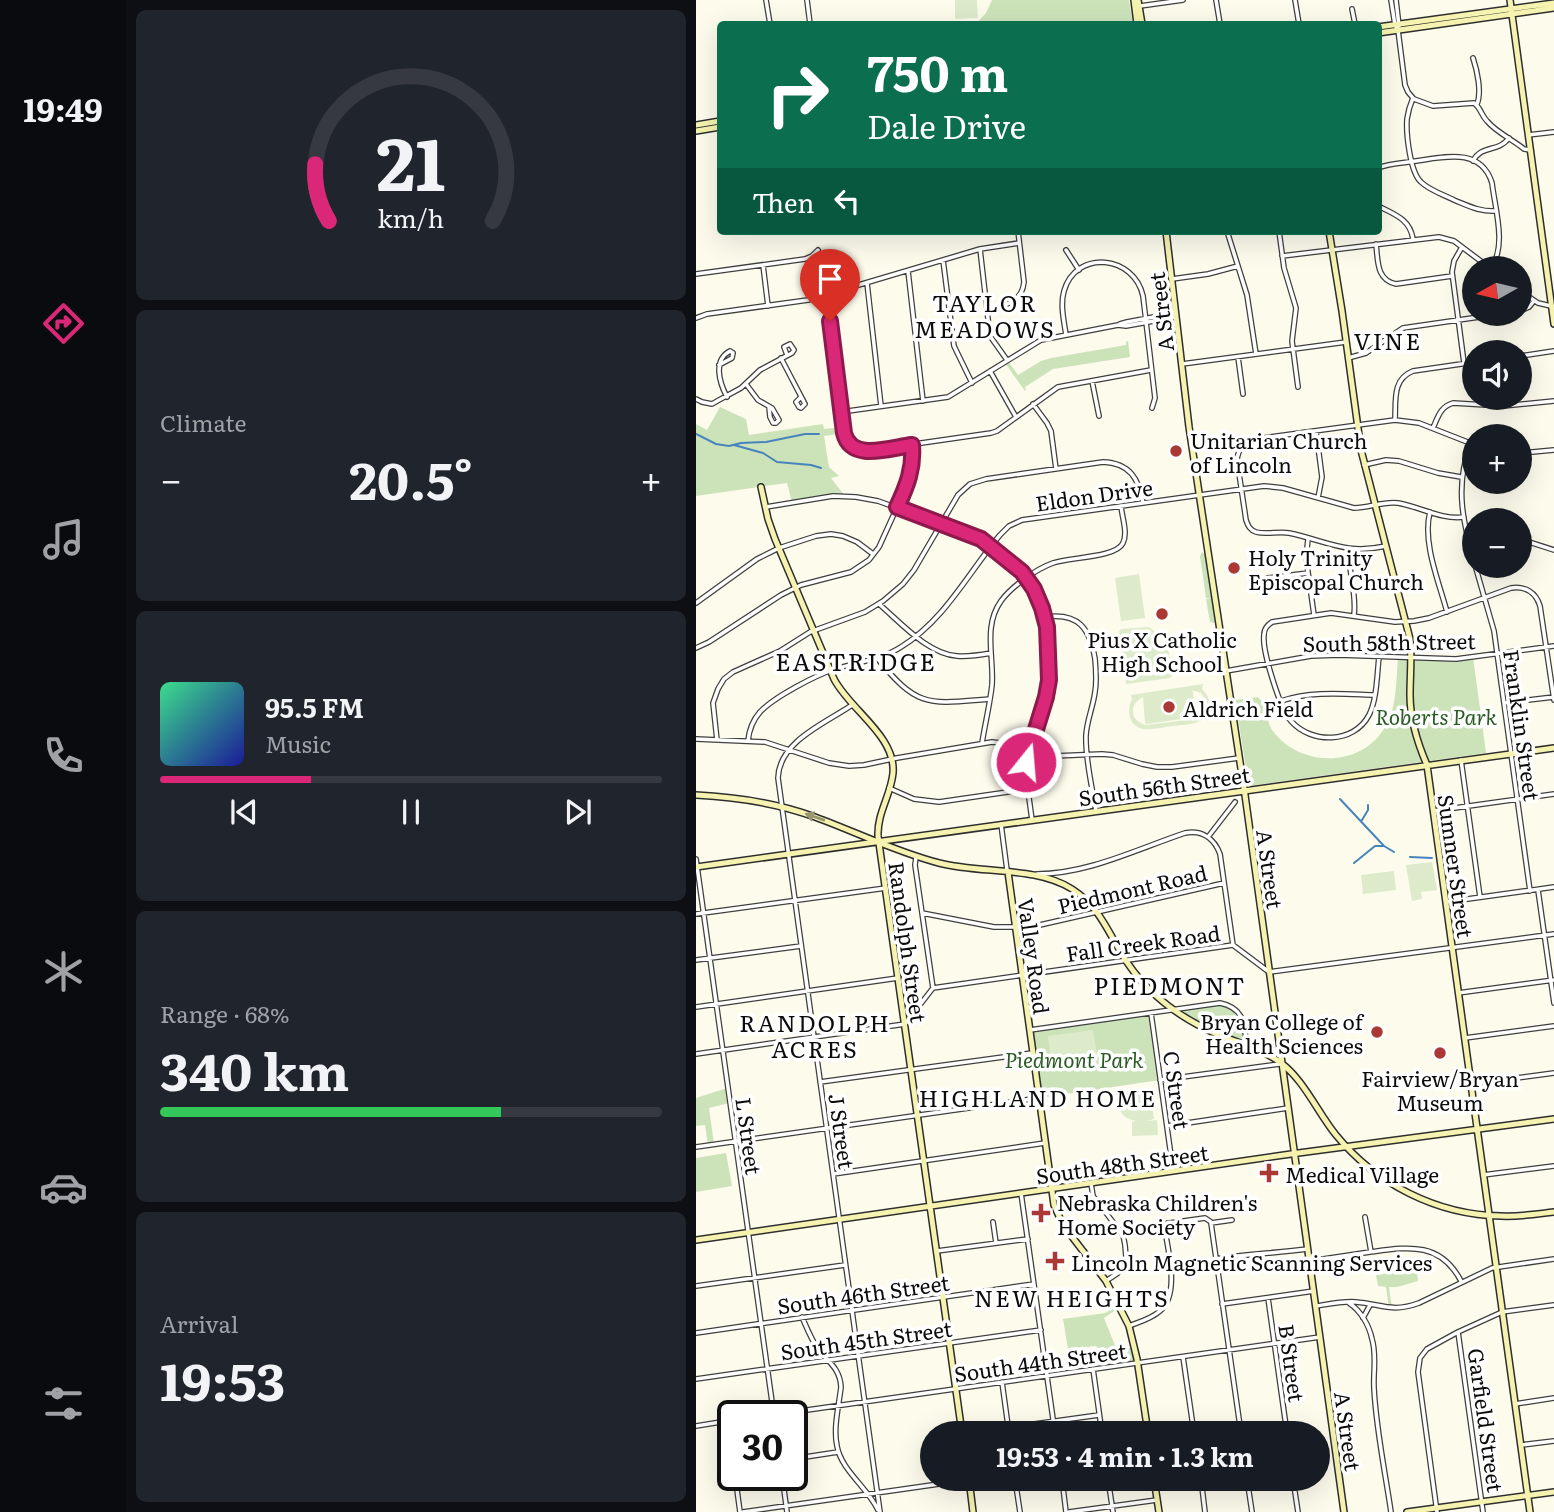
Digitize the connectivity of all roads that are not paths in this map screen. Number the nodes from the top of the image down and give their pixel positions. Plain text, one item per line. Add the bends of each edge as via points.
1 (766, 0) edge
2 (807, 0) edge
3 (1182, 0) edge
4 (1216, 0) edge
5 (1295, 0) edge
6 (1393, 0) edge
7 (1510, 0) edge
8 (1136, 3) edge
9 (1554, 6) edge
10 (1352, 9) dead end
11 (1511, 11) junction
12 (770, 21) edge
13 (810, 21) edge
14 (1139, 21) edge
15 (1220, 21) edge
16 (1298, 21) edge
17 (1354, 21) edge
18 (1382, 27) edge
19 (1397, 27) junction
20 (1382, 32) edge
21 (1473, 58) dead end
22 (1413, 98) junction
23 (1476, 104) junction
24 (717, 122) edge
25 (696, 125) edge
26 (717, 128) edge
27 (696, 131) edge
28 (1554, 132) edge
29 (1528, 135) junction
30 (1509, 138) junction
31 (1530, 150) junction
32 (1473, 161) junction
33 (1412, 162) junction
34 (1382, 167) edge
35 (1382, 208) edge
36 (1496, 211) junction
37 (1018, 235) edge
38 (1166, 235) edge
39 (1228, 235) edge
40 (1279, 235) edge
41 (1330, 235) edge
42 (1413, 239) junction
43 (1019, 243) junction
44 (1376, 244) junction
45 (1462, 247) junction
46 (980, 249) junction
47 (1332, 249) junction
48 (818, 250) dead end
49 (1066, 250) dead end
50 (1282, 256) junction
51 (1474, 256) edge
52 (1498, 256) edge
53 (943, 260) junction
54 (763, 265) junction
55 (1238, 266) junction
56 (1079, 270) junction
57 (908, 271) junction
58 (696, 274) edge
59 (1453, 276) junction
60 (1171, 279) junction
61 (867, 283) junction
62 (827, 295) junction
63 (1534, 301) edge
64 (768, 306) junction
65 (1551, 306) junction
66 (987, 310) junction
67 (1175, 315) junction
68 (696, 318) edge
69 (1462, 319) edge
70 (1145, 320) junction
71 (1458, 320) junction
72 (1554, 324) edge
73 (1066, 335) junction
74 (1346, 342) junction
75 (1293, 349) junction
76 (1462, 349) edge
77 (1554, 351) edge
78 (1255, 354) junction
79 (1532, 354) edge
80 (787, 355) dead end
81 (1238, 357) junction
82 (781, 358) junction
83 (1348, 358) junction
84 (1008, 361) junction
85 (1462, 363) edge
86 (1181, 364) junction
87 (719, 365) dead end
88 (1152, 370) junction
89 (990, 372) junction
90 (1092, 381) junction
91 (972, 383) junction
92 (746, 384) junction
93 (1298, 387) dead end
94 (1243, 394) dead end
95 (727, 397) junction
96 (801, 397) dead end
97 (696, 399) edge
98 (923, 401) junction
99 (1554, 401) edge
100 (1033, 404) junction
101 (881, 406) junction
102 (769, 407) dead end
103 (1152, 408) dead end
104 (841, 412) junction
105 (1016, 416) junction
106 (1099, 416) dead end
107 (1395, 420) junction
108 (1357, 425) junction
109 (1433, 428) junction
110 (1316, 430) junction
111 (1462, 440) edge
112 (912, 445) junction
113 (1554, 450) edge
114 (1532, 452) edge
115 (1364, 465) junction
116 (1056, 469) junction
117 (1462, 473) edge
118 (1461, 477) junction
119 (761, 487) dead end
120 (1242, 489) junction
121 (1199, 495) junction
122 (1318, 498) junction
123 (1143, 503) junction
124 (1375, 505) junction
125 (1121, 506) junction
126 (765, 507) junction
127 (897, 507) junction
128 (1463, 508) edge
129 (1430, 512) junction
130 (1462, 517) edge
131 (942, 523) junction
132 (1308, 539) junction
133 (1532, 543) edge
134 (991, 546) junction
135 (1386, 546) junction
136 (779, 548) junction
137 (1349, 549) junction
138 (1554, 550) edge
139 (874, 554) junction
140 (1308, 573) junction
141 (1027, 578) junction
142 (1268, 578) dead end
143 (1479, 578) edge
144 (795, 588) junction
145 (1484, 598) junction
146 (696, 603) edge
147 (879, 604) junction
148 (1447, 611) junction
149 (1314, 615) junction
150 (1354, 615) junction
151 (1045, 617) junction
152 (1406, 622) junction
153 (813, 630) junction
154 (916, 636) junction
155 (1554, 646) edge
156 (1546, 647) junction
157 (696, 648) edge
158 (991, 653) junction
159 (1497, 654) junction
160 (877, 657) junction
161 (1379, 657) junction
162 (1411, 658) junction
163 (1268, 663) junction
164 (830, 671) junction
165 (1226, 671) junction
166 (1374, 695) junction
167 (1553, 698) edge
168 (990, 699) junction
169 (1281, 701) junction
170 (1504, 703) junction
171 (852, 705) junction
172 (696, 739) edge
173 (717, 740) junction
174 (748, 741) junction
175 (982, 744) junction
176 (1554, 748) edge
177 (790, 750) junction
178 (1029, 750) junction
179 (1511, 753) junction
180 (1088, 755) junction
181 (1239, 758) junction
182 (892, 759) junction
183 (1461, 760) junction
184 (1427, 765) junction
185 (889, 788) junction
186 (1028, 789) junction
187 (1244, 790) junction
188 (1554, 794) edge
189 (696, 795) edge
190 (1517, 800) junction
191 (1235, 802) dead end
192 (1468, 806) junction
193 (782, 807) junction
194 (1096, 811) junction
195 (1433, 811) junction
196 (1033, 820) junction
197 (1001, 824) junction
198 (856, 833) junction
199 (1208, 837) junction
200 (879, 842) junction
201 (855, 845) junction
202 (788, 854) junction
203 (916, 856) junction
204 (696, 859) edge
205 (696, 867) edge
206 (1066, 872) junction
207 (1008, 873) junction
208 (1033, 875) junction
209 (1224, 883) junction
210 (1064, 884) junction
211 (1554, 887) edge
212 (886, 888) junction
213 (1538, 890) junction
214 (1530, 891) junction
215 (1480, 897) junction
216 (795, 900) junction
217 (1446, 902) junction
218 (703, 913) junction
219 (922, 913) junction
220 (1098, 913) junction
221 (696, 914) edge
222 (1015, 929) junction
223 (1554, 934) edge
224 (1544, 935) junction
225 (1233, 945) junction
226 (801, 946) junction
227 (1452, 947) junction
228 (709, 959) junction
229 (696, 960) edge
230 (1126, 960) junction
231 (1269, 972) junction
232 (1022, 975) junction
233 (898, 978) junction
234 (1552, 980) edge
235 (933, 988) junction
236 (807, 991) junction
237 (1458, 993) junction
238 (1554, 1003) edge
239 (715, 1004) junction
240 (696, 1007) edge
241 (1173, 1010) junction
242 (1151, 1013) junction
243 (905, 1024) junction
244 (1554, 1026) edge
245 (1030, 1030) junction
246 (814, 1037) junction
247 (1465, 1038) junction
248 (1247, 1046) junction
249 (722, 1050) junction
250 (696, 1054) edge
251 (1033, 1054) junction
252 (1282, 1063) junction
253 (911, 1069) junction
254 (1554, 1073) edge
255 (1160, 1080) junction
256 (820, 1082) junction
257 (1471, 1084) junction
258 (1039, 1098) junction
259 (1288, 1108) junction
260 (918, 1115) junction
261 (1554, 1119) edge
262 (1167, 1126) junction
263 (826, 1128) junction
264 (1477, 1129) junction
265 (734, 1141) junction
266 (1045, 1143) junction
267 (696, 1146) edge
268 (1346, 1147) junction
269 (1294, 1154) junction
270 (924, 1160) junction
271 (1554, 1166) edge
272 (1173, 1171) junction
273 (833, 1174) junction
274 (1484, 1175) junction
275 (1091, 1183) junction
276 (1052, 1189) junction
277 (1021, 1193) junction
278 (930, 1206) junction
279 (1554, 1212) edge
280 (1489, 1216) junction
281 (1365, 1217) dead end
282 (839, 1219) junction
283 (1232, 1220) dead end
284 (994, 1222) dead end
285 (1211, 1223) junction
286 (1164, 1224) junction
287 (747, 1232) junction
288 (1123, 1235) junction
289 (1028, 1239) junction
290 (696, 1240) edge
291 (996, 1243) junction
292 (1308, 1249) junction
293 (937, 1251) junction
294 (1371, 1252) junction
295 (1216, 1259) junction
296 (1554, 1259) edge
297 (1310, 1261) junction
298 (845, 1265) junction
299 (1496, 1267) junction
300 (755, 1278) junction
301 (1106, 1281) junction
302 (1461, 1282) junction
303 (1034, 1284) junction
304 (696, 1286) edge
305 (1314, 1292) junction
306 (943, 1297) junction
307 (1268, 1298) junction
308 (1343, 1303) junction
309 (1222, 1304) junction
310 (1371, 1304) junction
311 (1554, 1305) edge
312 (1316, 1306) junction
313 (852, 1310) junction
314 (1502, 1312) junction
315 (802, 1317) junction
316 (1363, 1318) junction
317 (761, 1323) junction
318 (1129, 1326) junction
319 (1041, 1330) junction
320 (1458, 1332) junction
321 (696, 1333) edge
322 (1320, 1337) junction
323 (950, 1343) junction
324 (1275, 1344) junction
325 (1229, 1350) junction
326 (858, 1356) junction
327 (1183, 1356) junction
328 (828, 1360) junction
329 (1138, 1363) junction
330 (767, 1369) junction
331 (1093, 1369) junction
332 (1047, 1376) junction
333 (696, 1379) edge
334 (1002, 1382) junction
335 (956, 1388) junction
336 (1554, 1398) edge
337 (772, 1400) edge
338 (864, 1402) junction
339 (1515, 1404) junction
340 (839, 1405) junction
341 (808, 1410) edge
342 (1099, 1415) junction
343 (960, 1421) edge
344 (1008, 1421) edge
345 (1054, 1421) joint
346 (1100, 1421) edge
347 (1146, 1421) edge
348 (1192, 1421) edge
349 (1239, 1421) edge
350 (1285, 1421) edge
351 (717, 1423) edge
352 (696, 1426) edge
353 (1554, 1441) edge
354 (1521, 1445) junction
355 (838, 1452) junction
356 (808, 1457) edge
357 (920, 1487) edge
358 (738, 1491) edge
359 (784, 1491) edge
360 (971, 1491) edge
361 (1017, 1491) edge
362 (1064, 1491) edge
363 (1110, 1491) edge
364 (1156, 1491) edge
365 (1202, 1491) edge
366 (1248, 1491) edge
367 (1295, 1491) edge
368 (1554, 1492) edge
369 (877, 1493) junction
370 (868, 1494) junction
371 (1528, 1495) junction
372 (1157, 1500) junction
373 (1482, 1501) junction
374 (786, 1506) junction
375 (1112, 1506) junction
376 (1437, 1510) edge
377 (741, 1512) edge
378 (787, 1512) edge
379 (879, 1512) edge
380 (973, 1512) edge
381 (1020, 1512) edge
382 (1068, 1512) edge
383 (1113, 1512) edge
384 (1159, 1512) edge
385 (1205, 1512) edge
386 (1251, 1512) edge
387 (1298, 1512) edge
388 (1344, 1512) edge
389 (1391, 1512) edge
390 (1407, 1512) edge
391 (1484, 1512) edge
392 (1530, 1512) edge

1 - 12 street
2 - 13 street
3 - 8 street
4 - 15 street
5 - 16 street
6 - 19 street
7 - 11 main road
8 - 14 main road
9 - 11 main road
10 - 17 street
11 - 19 main road
11 - 29 main road
18 - 19 main road
19 - 20 main road
19 - 22 street via 1405,85
21 - 23 street
22 - 23 street via 1433,106
22 - 33 street via 1407,121
23 - 30 street via 1487,121
24 - 25 main road
26 - 27 main road
28 - 29 street
29 - 31 main road
30 - 31 street
30 - 32 street via 1481,151
31 - 65 main road
32 - 33 street via 1453,156
32 - 36 street via 1490,178
33 - 34 street
33 - 36 street via 1427,187 1474,209
35 - 42 street via 1405,221
36 - 52 street
37 - 43 street
38 - 60 main road, A Street
39 - 55 street
40 - 50 street
41 - 47 main road, Sumner Street
42 - 44 street
42 - 45 street via 1444,237
43 - 46 street
43 - 66 street via 1022,292 1014,302
44 - 47 street
44 - 59 street via 1380,273 1389,283
45 - 51 street
45 - 59 street
46 - 53 street
46 - 66 street
47 - 50 street
47 - 74 main road, Sumner Street
48 - 54 street via 808,258
49 - 56 street
50 - 75 street via 1296,308
53 - 57 street
53 - 91 street via 954,346
54 - 58 street
54 - 64 street
55 - 60 street
55 - 78 street
56 - 70 street via 1104,262 1127,270 1141,289
56 - 73 street via 1064,294
57 - 61 street
57 - 98 street
59 - 71 street
60 - 67 main road, A Street
61 - 62 street
61 - 101 street
62 - 64 street
62 - 104 street
63 - 65 street
64 - 68 street
65 - 72 main road
66 - 84 street via 991,338
67 - 70 street
67 - 86 main road, A Street
69 - 71 street
70 - 73 street
70 - 88 street
71 - 76 street
71 - 83 street via 1403,328 1366,353
73 - 84 street via 1041,340
74 - 75 street
74 - 83 main road, Sumner Street
75 - 78 street
75 - 93 street
77 - 79 street
78 - 81 street
80 - 82 street
81 - 86 street
81 - 94 street
82 - 92 street
82 - 96 street
83 - 108 main road, Sumner Street
84 - 89 street
85 - 107 street via 1413,370 1403,376 1396,389
86 - 121 main road, A Street
87 - 95 street
88 - 90 street
88 - 103 street
89 - 91 street
89 - 105 street
90 - 100 street via 1058,387
90 - 106 street
91 - 98 street via 948,397
92 - 95 street
92 - 102 street
95 - 97 street via 712,404
98 - 101 street
99 - 109 street via 1503,406 1453,403 1440,411
100 - 105 street
100 - 116 street via 1051,431
101 - 104 street
104 - 112 street via 844,435 856,450
105 - 112 street via 991,433
107 - 108 street
107 - 109 street
108 - 110 street
108 - 115 main road, Sumner Street
109 - 111 street
110 - 120 street via 1245,444 1238,457
110 - 122 street via 1322,477
112 - 127 street via 910,474
113 - 114 street
115 - 118 street via 1399,461
115 - 124 main road, Sumner Street
116 - 123 street via 1118,464 1136,479
116 - 131 street via 975,482 959,494
117 - 118 street, Franklin Street
118 - 128 street, Franklin Street
119 - 126 main road
120 - 121 street, Eldon Drive
120 - 122 street, Eldon Drive via 1273,486
120 - 132 street via 1252,530
121 - 123 street, Eldon Drive
121 - 165 main road, A Street
122 - 124 street, Eldon Drive via 1354,508
123 - 125 street, Eldon Drive
124 - 129 street, Eldon Drive via 1399,503
124 - 135 main road, Sumner Street
125 - 134 street, Eldon Drive via 1025,519 1006,528
125 - 141 street via 1125,536 1118,550 1054,562
126 - 127 street via 838,496
126 - 136 main road
127 - 131 street
127 - 139 street
129 - 130 street, Eldon Drive
129 - 148 street via 1428,541
131 - 134 street
131 - 147 street via 912,574
132 - 137 street
132 - 140 street
133 - 138 street
134 - 141 street
134 - 154 street, Eldon Drive via 947,605
135 - 137 street
135 - 152 main road, Sumner Street
136 - 139 street via 833,534
136 - 144 main road
136 - 146 street via 747,565
137 - 150 street
139 - 144 street via 851,572
140 - 142 street
140 - 149 street
141 - 151 street
141 - 158 street via 997,607 990,629
143 - 145 street, Franklin Street
144 - 153 main road
144 - 157 street
145 - 148 street
145 - 156 street via 1518,587 1535,596
145 - 159 street, Franklin Street
147 - 153 street
147 - 154 street
148 - 152 street
149 - 150 street
149 - 163 street via 1268,625 1264,636
150 - 152 street
151 - 178 street via 1048,684
151 - 180 street via 1076,621 1092,641 1097,680 1087,724
152 - 162 main road, Sumner Street
153 - 164 main road
153 - 173 street via 725,679 713,703
154 - 158 street via 932,649 950,655
154 - 160 street, Eldon Drive
155 - 156 street, South 58th Street
156 - 159 street, South 58th Street
156 - 167 street
158 - 168 street
159 - 162 street, South 58th Street
159 - 170 street, Franklin Street
160 - 164 street, Eldon Drive
160 - 168 street via 898,683 924,699 953,703
161 - 162 street, South 58th Street
161 - 163 street, South 58th Street via 1325,655
161 - 166 street
162 - 184 main road, Sumner Street via 1412,721
163 - 165 street, South 58th Street
163 - 169 street
164 - 171 main road
164 - 174 street, Eldon Drive via 762,709
165 - 181 main road, A Street
166 - 169 street via 1321,693
166 - 169 street via 1362,725 1331,738 1298,727
167 - 170 street
168 - 175 street
170 - 179 street, Franklin Street
171 - 177 street, J Street via 808,732
171 - 182 main road via 885,741
172 - 173 street
173 - 174 street
174 - 177 street
175 - 178 street via 1006,743
175 - 182 street
176 - 179 main road, South 56th Street
177 - 182 street via 846,766
177 - 193 street, J Street via 778,771
178 - 180 street via 1056,757
178 - 186 street
179 - 183 main road, South 56th Street
179 - 190 street, Franklin Street
180 - 181 street via 1113,755 1166,768
180 - 194 street
181 - 187 main road, A Street
182 - 185 main road, Randolph Street
183 - 184 main road, South 56th Street
183 - 192 street
184 - 187 main road, South 56th Street
184 - 195 main road, Sumner Street
185 - 186 street via 914,799 939,802
185 - 200 main road, Randolph Street via 878,821
186 - 196 street
187 - 194 main road, South 56th Street
187 - 231 main road, A Street
188 - 190 street
189 - 193 main road
190 - 192 street
190 - 214 street, Franklin Street
191 - 199 street
192 - 195 street
192 - 215 street
198 -> 193 main road
193 - 202 street, J Street
194 - 196 main road, South 56th Street
195 - 217 main road, Sumner Street
196 - 197 main road, South 56th Street
197 - 200 main road, South 56th Street
197 - 207 street, Valley Road
198 - 200 main road
198 - 201 main road
199 - 206 street via 1187,832
199 - 209 street via 1219,850
200 - 201 main road, South 56th Street
200 - 203 main road
200 - 212 main road, Randolph Street
201 - 202 main road, South 56th Street
202 - 205 main road, South 56th Street
202 - 216 street, J Street
203 - 207 main road
203 - 219 street
204 - 205 street, L Street
205 - 218 street, L Street
206 - 208 street
206 - 210 street
207 - 208 main road
207 - 222 main road, Valley Road
208 - 210 main road
209 - 220 street, Piedmont Road
209 - 225 street
210 - 220 main road
211 - 213 street
212 - 216 street
212 - 233 main road, Randolph Street
213 - 214 street
213 - 224 street
214 - 215 street
215 - 217 street
216 - 218 street
216 - 226 street, J Street
217 - 227 main road, Sumner Street
218 - 221 street
218 - 228 street, L Street
219 - 222 street, Piedmont Road
219 - 235 street
220 - 222 street, Piedmont Road
220 - 230 main road
222 - 232 main road, Valley Road
223 - 224 street
224 - 227 street
224 - 234 street
225 - 230 street, Fall Creek Road
225 - 231 street, Fall Creek Road
226 - 228 street
226 - 236 street, J Street
227 - 231 street
227 - 237 main road, Sumner Street
228 - 229 street
228 - 239 street, L Street
230 - 232 street, Fall Creek Road
230 - 241 main road
231 - 252 main road, A Street
232 - 235 street, Fall Creek Road
232 - 245 main road, Valley Road
233 - 236 street
233 - 243 main road, Randolph Street
234 - 237 street
234 - 238 street
235 - 243 street
236 - 239 street
236 - 246 street, J Street
237 - 247 main road, Sumner Street
239 - 240 street
239 - 249 street, L Street
241 - 242 street
241 - 248 main road
241 - 248 street via 1218,1003 1230,1006 1243,1020
242 - 245 street
242 - 255 street, C Street
243 - 246 street
243 - 253 main road, Randolph Street
244 - 247 street
245 - 251 main road, Valley Road
246 - 249 street
246 - 256 street, J Street
247 - 257 main road, Sumner Street
248 - 252 main road
249 - 250 street
249 - 265 street, L Street
251 - 253 street
251 - 258 main road, Valley Road
252 - 255 street
252 - 259 main road, A Street
252 - 268 main road
253 - 256 street
253 - 260 main road, Randolph Street
254 - 257 street
255 - 262 street, C Street
256 - 263 street, J Street
257 - 264 main road, Sumner Street
258 - 260 street
258 - 266 main road, Valley Road
259 - 262 street
259 - 269 main road, A Street
260 - 263 street
260 - 270 main road, Randolph Street
261 - 264 main road, South 48th Street
262 - 272 street, C Street
263 - 265 street
263 - 273 street, J Street
264 - 268 main road, South 48th Street
264 - 274 main road, Sumner Street
265 - 267 street
265 - 287 street, L Street
266 - 270 street
266 - 276 main road, Valley Road
268 - 269 main road, South 48th Street
268 - 280 main road via 1407,1193 1459,1212
269 - 272 main road, South 48th Street
269 - 292 main road, A Street
270 - 273 street
270 - 278 main road, Randolph Street
271 - 274 street
272 - 275 main road, South 48th Street
273 - 282 street, J Street
274 - 280 main road, Sumner Street
275 - 276 main road, South 48th Street
275 - 288 street via 1094,1198
276 - 277 main road, South 48th Street
276 - 301 main road, Valley Road via 1061,1222
277 - 278 main road, South 48th Street
277 - 289 street
278 - 282 main road, South 48th Street
278 - 293 main road, Randolph Street
279 - 280 main road
280 - 299 main road, Sumner Street
281 - 294 street
282 - 287 main road, South 48th Street
282 - 298 street, J Street
283 - 285 street
284 - 291 street
285 - 286 street via 1205,1218
285 - 295 street
286 - 288 street via 1134,1228
286 - 318 street via 1170,1293 1160,1311
287 - 290 main road, South 48th Street
287 - 300 street, L Street
288 - 301 street via 1123,1265
289 - 291 street
289 - 303 street
291 - 293 street
292 - 295 street
292 - 297 main road, A Street
293 - 306 main road, Randolph Street
294 - 297 street
294 - 302 street via 1430,1251 1449,1264
295 - 309 street
296 - 299 street
297 - 305 main road, A Street
298 - 300 street
298 - 313 street, J Street
299 - 302 street
299 - 314 main road, Sumner Street
300 - 304 street
300 - 317 street, L Street
301 - 318 main road, Valley Road
302 - 310 street via 1406,1307
303 - 306 street, South 46th Street
303 - 319 street
305 - 307 street
305 - 312 main road, A Street
306 - 313 street, South 46th Street
306 - 323 main road, Randolph Street
307 - 309 street
307 - 324 street, B Street
308 - 310 street
308 - 312 street
308 - 316 street via 1352,1305
309 - 325 street
310 - 316 street
311 - 314 street
312 - 322 main road, A Street
313 - 315 street, South 46th Street
313 - 326 street, J Street
314 - 320 street
314 - 339 main road, Sumner Street
315 - 317 street, South 46th Street
315 - 328 street via 813,1342
316 - 389 street via 1375,1349 1374,1389
317 - 321 street, South 46th Street
317 - 330 street, L Street
318 - 329 main road, Valley Road
319 - 323 street, South 45th Street
319 - 332 street
320 - 373 street, Garfield Street
320 - 376 street via 1430,1346 1419,1362
322 - 324 street, South 44th Street
322 - 388 main road, A Street
323 - 326 street, South 45th Street
323 - 335 main road, Randolph Street
324 - 325 street, South 44th Street
324 - 350 street, B Street
325 - 327 street, South 44th Street
325 - 349 street
326 - 328 street, South 45th Street
326 - 338 street, J Street
327 - 329 street, South 44th Street
327 - 348 street
328 - 330 street, South 45th Street
328 - 340 street via 840,1377
329 - 331 street, South 44th Street
329 - 347 main road, Valley Road
330 - 333 street, South 45th Street
330 - 337 street, L Street
331 - 332 street, South 44th Street
331 - 342 street
332 - 334 street, South 44th Street
332 - 345 street
334 - 335 street, South 44th Street
334 - 344 street
335 - 338 street, South 44th Street
335 - 343 main road, Randolph Street
336 - 339 street
338 - 340 street, South 44th Street
338 - 369 street, J Street
339 - 354 main road, Sumner Street
340 - 341 street, South 44th Street
340 - 355 street
342 - 345 street
342 - 346 street
351 - 352 street
353 - 354 street
354 - 371 main road, Sumner Street
355 - 356 street
355 - 370 street
357 - 369 street
358 - 377 street
359 - 374 street
360 - 380 main road
361 - 381 street
362 - 382 street
363 - 375 street
364 - 372 main road
365 - 385 street
366 - 386 street
367 - 387 street
368 - 371 main road
369 - 370 street
369 - 379 street, J Street
370 - 374 street
370 - 379 street
371 - 373 main road
371 - 392 main road, Sumner Street
372 - 375 street
372 - 384 main road
373 - 376 main road
373 - 391 street, Garfield Street
374 - 377 street
374 - 378 street
375 - 382 street
375 - 383 street
376 - 390 main road

